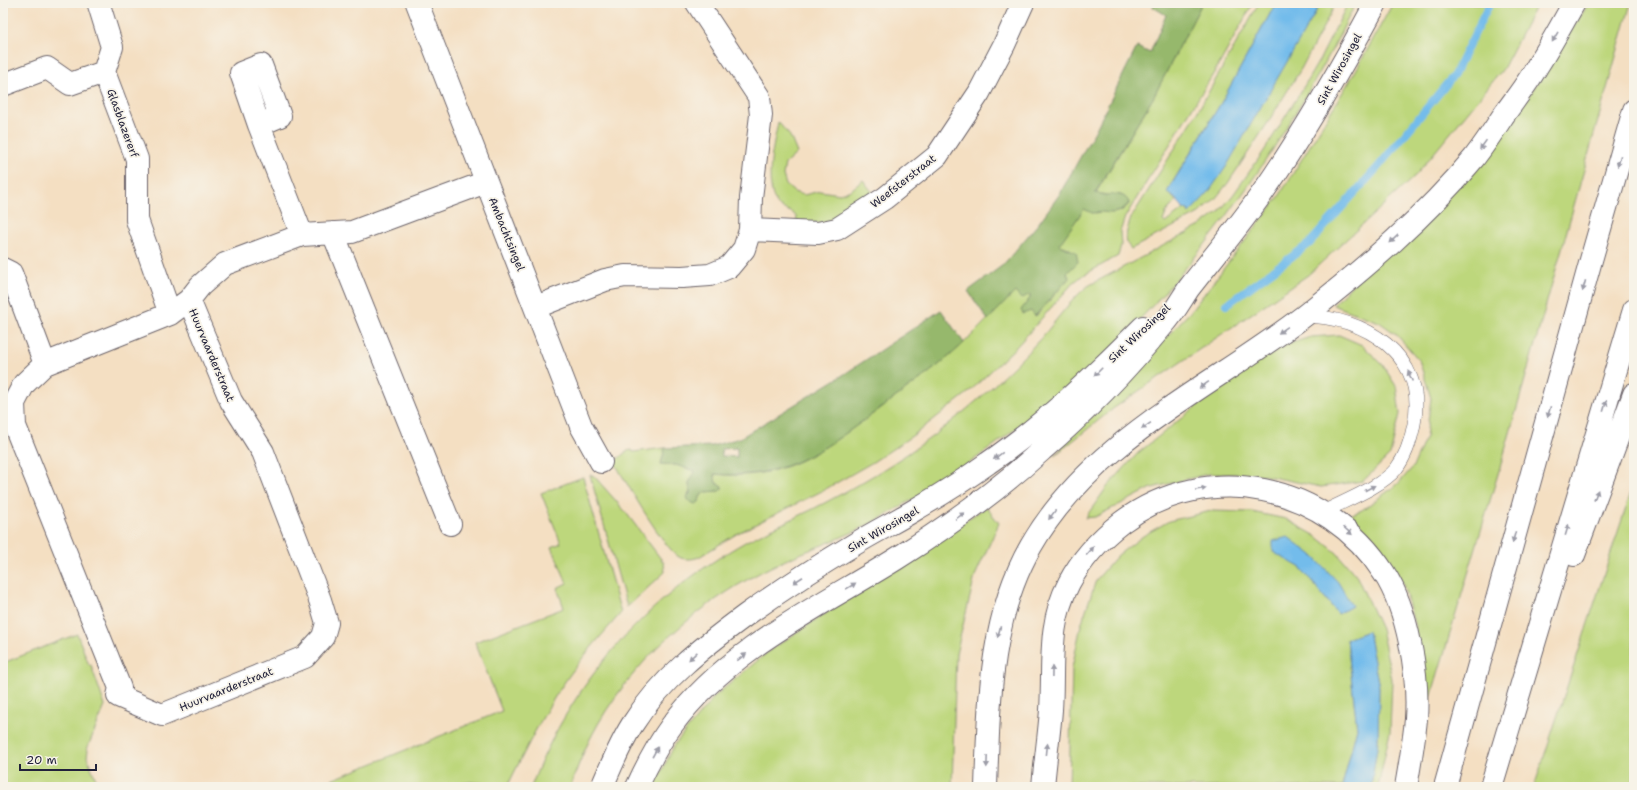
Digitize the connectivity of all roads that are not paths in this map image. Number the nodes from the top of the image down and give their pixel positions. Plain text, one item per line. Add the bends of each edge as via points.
1 (100, 3) edge
2 (418, 3) edge
3 (698, 3) edge
4 (1023, 3) edge
5 (1376, 3) edge
6 (1574, 3) edge
7 (104, 72) junction
8 (3, 85) edge
9 (1634, 110) edge
10 (258, 125) dead end
11 (486, 182) junction
12 (750, 230) junction
13 (333, 233) junction
14 (302, 236) junction
15 (3, 269) edge
16 (1188, 289) junction
17 (189, 300) junction
18 (536, 307) junction
19 (1634, 310) edge
20 (170, 314) junction
21 (1303, 316) junction
22 (45, 364) junction
23 (1634, 394) edge
24 (601, 462) dead end
25 (1323, 512) junction
26 (450, 524) dead end
27 (1500, 755) junction
28 (602, 787) edge
29 (637, 787) edge
30 (986, 787) edge
31 (1043, 787) edge
32 (1406, 787) edge
33 (1445, 787) edge
34 (1491, 787) edge

1 - 7 main road via 112,47
2 - 11 main road, Ambachtsingel
3 - 12 main road via 759,97 761,115 751,198
4 - 12 main road, Weefsterstraat via 979,93 936,156 885,198 837,228 818,234
5 - 16 main road, Sint Wirosingel via 1340,70 1293,147 1237,228
6 -> 21 main road via 1538,67 1474,158 1377,256
7 - 8 main road via 70,84 47,68
7 - 20 main road, Glasblazererf via 138,159 137,220
9 -> 33 main road
10 - 14 main road
11 - 13 main road, Huurvaarderstraat via 352,232
11 - 18 main road, Ambachtsingel
12 - 18 main road via 744,249 729,267 710,275 625,276 605,280
13 - 14 main road, Huurvaarderstraat
13 - 26 main road
14 - 17 main road, Huurvaarderstraat via 225,264 200,286
15 - 22 main road via 11,274
16 -> 28 main road, Sint Wirosingel via 1158,314 1086,384 990,463 758,606 700,650 659,690 632,724
29 -> 16 main road, Sint Wirosingel via 657,747 673,724 712,681 778,630 925,540 1010,478 1072,422 1122,371 1166,322
17 - 20 main road, Huurvaarderstraat
17 - 22 main road, Huurvaarderstraat via 231,401 263,452 320,600 327,623 323,638 305,657 162,715 118,696 120,688 15,426 14,403 24,384
18 - 24 main road, Ambachtsingel via 581,426
27 -> 19 main road
20 - 22 main road, Huurvaarderstraat
25 -> 21 lane via 1380,482 1395,469 1412,438 1417,412 1416,390 1402,360 1373,334 1344,321
21 -> 30 main road via 1126,440 1085,476 1052,514 1021,564 997,637
27 -> 23 main road
31 -> 25 main road via 1051,711 1052,637 1056,616 1076,570 1103,537 1150,504 1186,492 1220,487 1238,486 1277,492
25 -> 32 main road via 1357,539 1385,574 1408,632 1412,653 1416,718
27 - 34 main road

